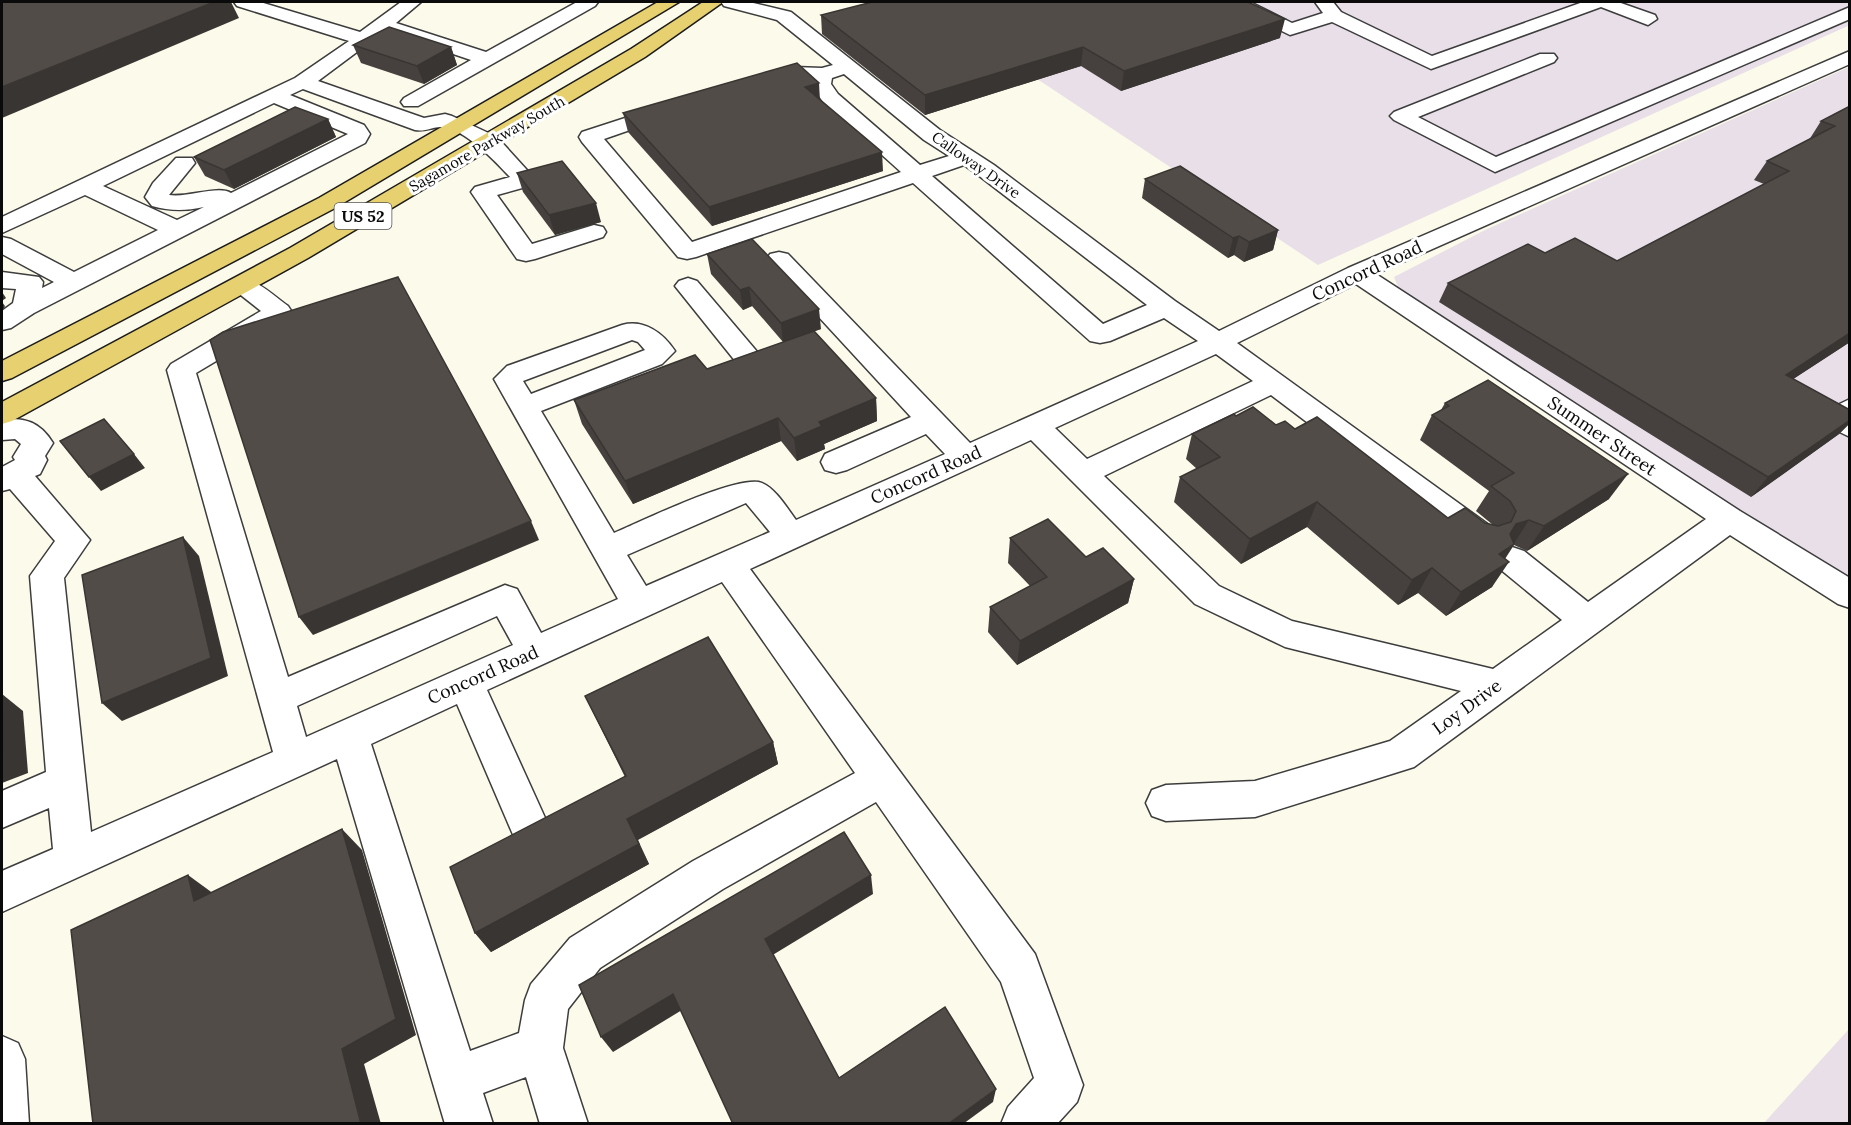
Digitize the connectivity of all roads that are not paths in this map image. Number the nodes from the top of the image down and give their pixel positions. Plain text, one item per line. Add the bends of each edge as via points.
1 (243, 2) edge
2 (412, 2) edge
3 (589, 2) edge
4 (670, 2) edge
5 (714, 2) edge
6 (730, 2) edge
7 (1237, 2) edge
8 (1601, 2) edge
9 (282, 7) edge
10 (1329, 9) edge
11 (1296, 11) dead end
12 (1850, 12) edge
13 (1648, 19) dead end
14 (1315, 21) junction
15 (382, 24) junction
16 (1500, 37) junction
17 (363, 39) junction
18 (1850, 57) edge
19 (490, 60) junction
20 (847, 67) junction
21 (823, 74) junction
22 (311, 77) junction
23 (748, 86) edge
24 (274, 96) junction
25 (411, 102) junction
26 (691, 103) edge
27 (301, 107) junction
28 (280, 117) edge
29 (452, 123) junction
30 (347, 126) junction
31 (489, 142) junction
32 (206, 153) edge
33 (966, 157) junction
34 (184, 163) junction
35 (918, 174) junction
36 (84, 186) junction
37 (128, 190) junction
38 (2, 226) edge
39 (179, 230) junction
40 (594, 232) dead end
41 (2, 244) edge
42 (779, 259) dead end
43 (2, 270) edge
44 (1357, 273) junction
45 (2, 280) edge
46 (73, 282) junction
47 (242, 285) junction
48 (688, 286) dead end
49 (28, 295) junction
50 (1166, 308) junction
51 (2, 322) edge
52 (826, 339) junction
53 (1218, 342) junction
54 (2, 372) edge
55 (1273, 383) junction
56 (525, 407) dead end
57 (1850, 409) edge
58 (2, 414) edge
59 (931, 420) junction
60 (1035, 426) junction
61 (1850, 427) edge
62 (2, 430) edge
63 (965, 457) junction
64 (836, 462) dead end
65 (11, 465) edge
66 (1083, 473) junction
67 (1729, 519) junction
68 (791, 536) junction
69 (1482, 537) edge
70 (606, 550) junction
71 (1512, 560) edge
72 (728, 564) junction
73 (1850, 595) edge
74 (639, 605) junction
75 (1587, 621) junction
76 (534, 652) junction
77 (465, 683) junction
78 (1498, 685) junction
79 (276, 699) junction
80 (349, 735) junction
81 (294, 760) junction
82 (882, 778) junction
83 (67, 781) junction
84 (1166, 803) dead end
85 (2, 810) edge
86 (531, 831) edge
87 (74, 859) junction
88 (2, 892) edge
89 (540, 1048) junction
90 (2, 1059) edge
91 (456, 1080) junction
92 (5, 1124) edge
93 (469, 1124) edge
94 (564, 1124) edge
95 (1024, 1124) edge

1 - 9 street
2 - 15 street
3 - 19 street
4 - 29 main road, Sagamore Parkway South / US 52
5 - 31 main road, Sagamore Parkway South / US 52 via 638,53
6 - 20 street, Calloway Drive via 784,16
7 - 14 street via 1290,29
8 - 13 street
8 - 16 street
9 - 17 street
10 - 14 street
10 - 16 street via 1431,63
11 - 14 street
12 - 16 street via 1495,165 1401,116 1547,58
15 - 17 street
15 - 19 street
17 - 22 street
18 - 44 street, Concord Road
19 - 25 street
20 - 21 street
20 - 33 street, Calloway Drive
21 - 23 street via 794,73
21 - 35 street via 821,84 830,98
22 - 24 street
22 - 25 street
22 - 29 street via 423,125
24 - 27 street
24 - 36 street
25 - 29 street via 444,112
26 - 35 street via 590,136 687,252
27 - 28 street
27 - 30 street
29 - 31 street
29 - 54 main road, Sagamore Parkway South / US 52 via 327,203
30 - 34 street via 340,139 233,193 183,204 160,201 157,197 161,188
30 - 39 street via 359,134 357,138
31 - 40 street via 525,180 483,192 526,254
31 - 47 main road, Sagamore Parkway South / US 52
32 - 34 street
33 - 35 street
33 - 50 street, Calloway Drive
34 - 37 street
35 - 50 street via 1100,335
36 - 37 street
36 - 38 street
37 - 39 street
39 - 46 street
41 - 46 street
42 - 52 street
43 - 49 street via 28,270
44 - 53 street, Concord Road
44 - 67 street, Summer Street
45 - 49 street
46 - 49 street
47 - 58 main road, Sagamore Parkway South / US 52
47 - 79 street via 279,312 181,370
48 - 52 street via 754,366
49 - 51 street
50 - 53 street, Calloway Drive
52 - 59 street
53 - 55 street, Calloway Drive
53 - 60 street, Concord Road
55 - 66 street
55 - 69 street, Calloway Drive
56 - 70 street
57 - 61 street via 1835,418
59 - 63 street
59 - 64 street
60 - 63 street, Concord Road
60 - 66 street
62 - 65 street via 21,428 38,443
63 - 68 street, Concord Road
65 - 83 street via 74,540 47,576
66 - 78 street via 1207,595 1284,633
67 - 73 street, Summer Street
67 - 75 street, Loy Drive
68 - 70 street via 764,501 752,492 734,495
68 - 72 street, Concord Road
70 - 74 street
71 - 75 street
72 - 74 street, Concord Road
72 - 82 street
74 - 76 street, Concord Road
75 - 78 street, Loy Drive
76 - 77 street, Concord Road
76 - 79 street via 505,598
77 - 80 street, Concord Road
77 - 86 street
78 - 84 street, Loy Drive via 1401,755 1255,800
79 - 81 street
80 - 81 street, Concord Road
80 - 91 street
81 - 87 street, Concord Road
82 - 89 street via 708,875 585,952 547,1000
82 - 95 street via 1018,970 1060,1085
83 - 85 street
83 - 87 street
87 - 88 street, Concord Road
89 - 91 street
89 - 94 street
90 - 92 street
91 - 93 street

